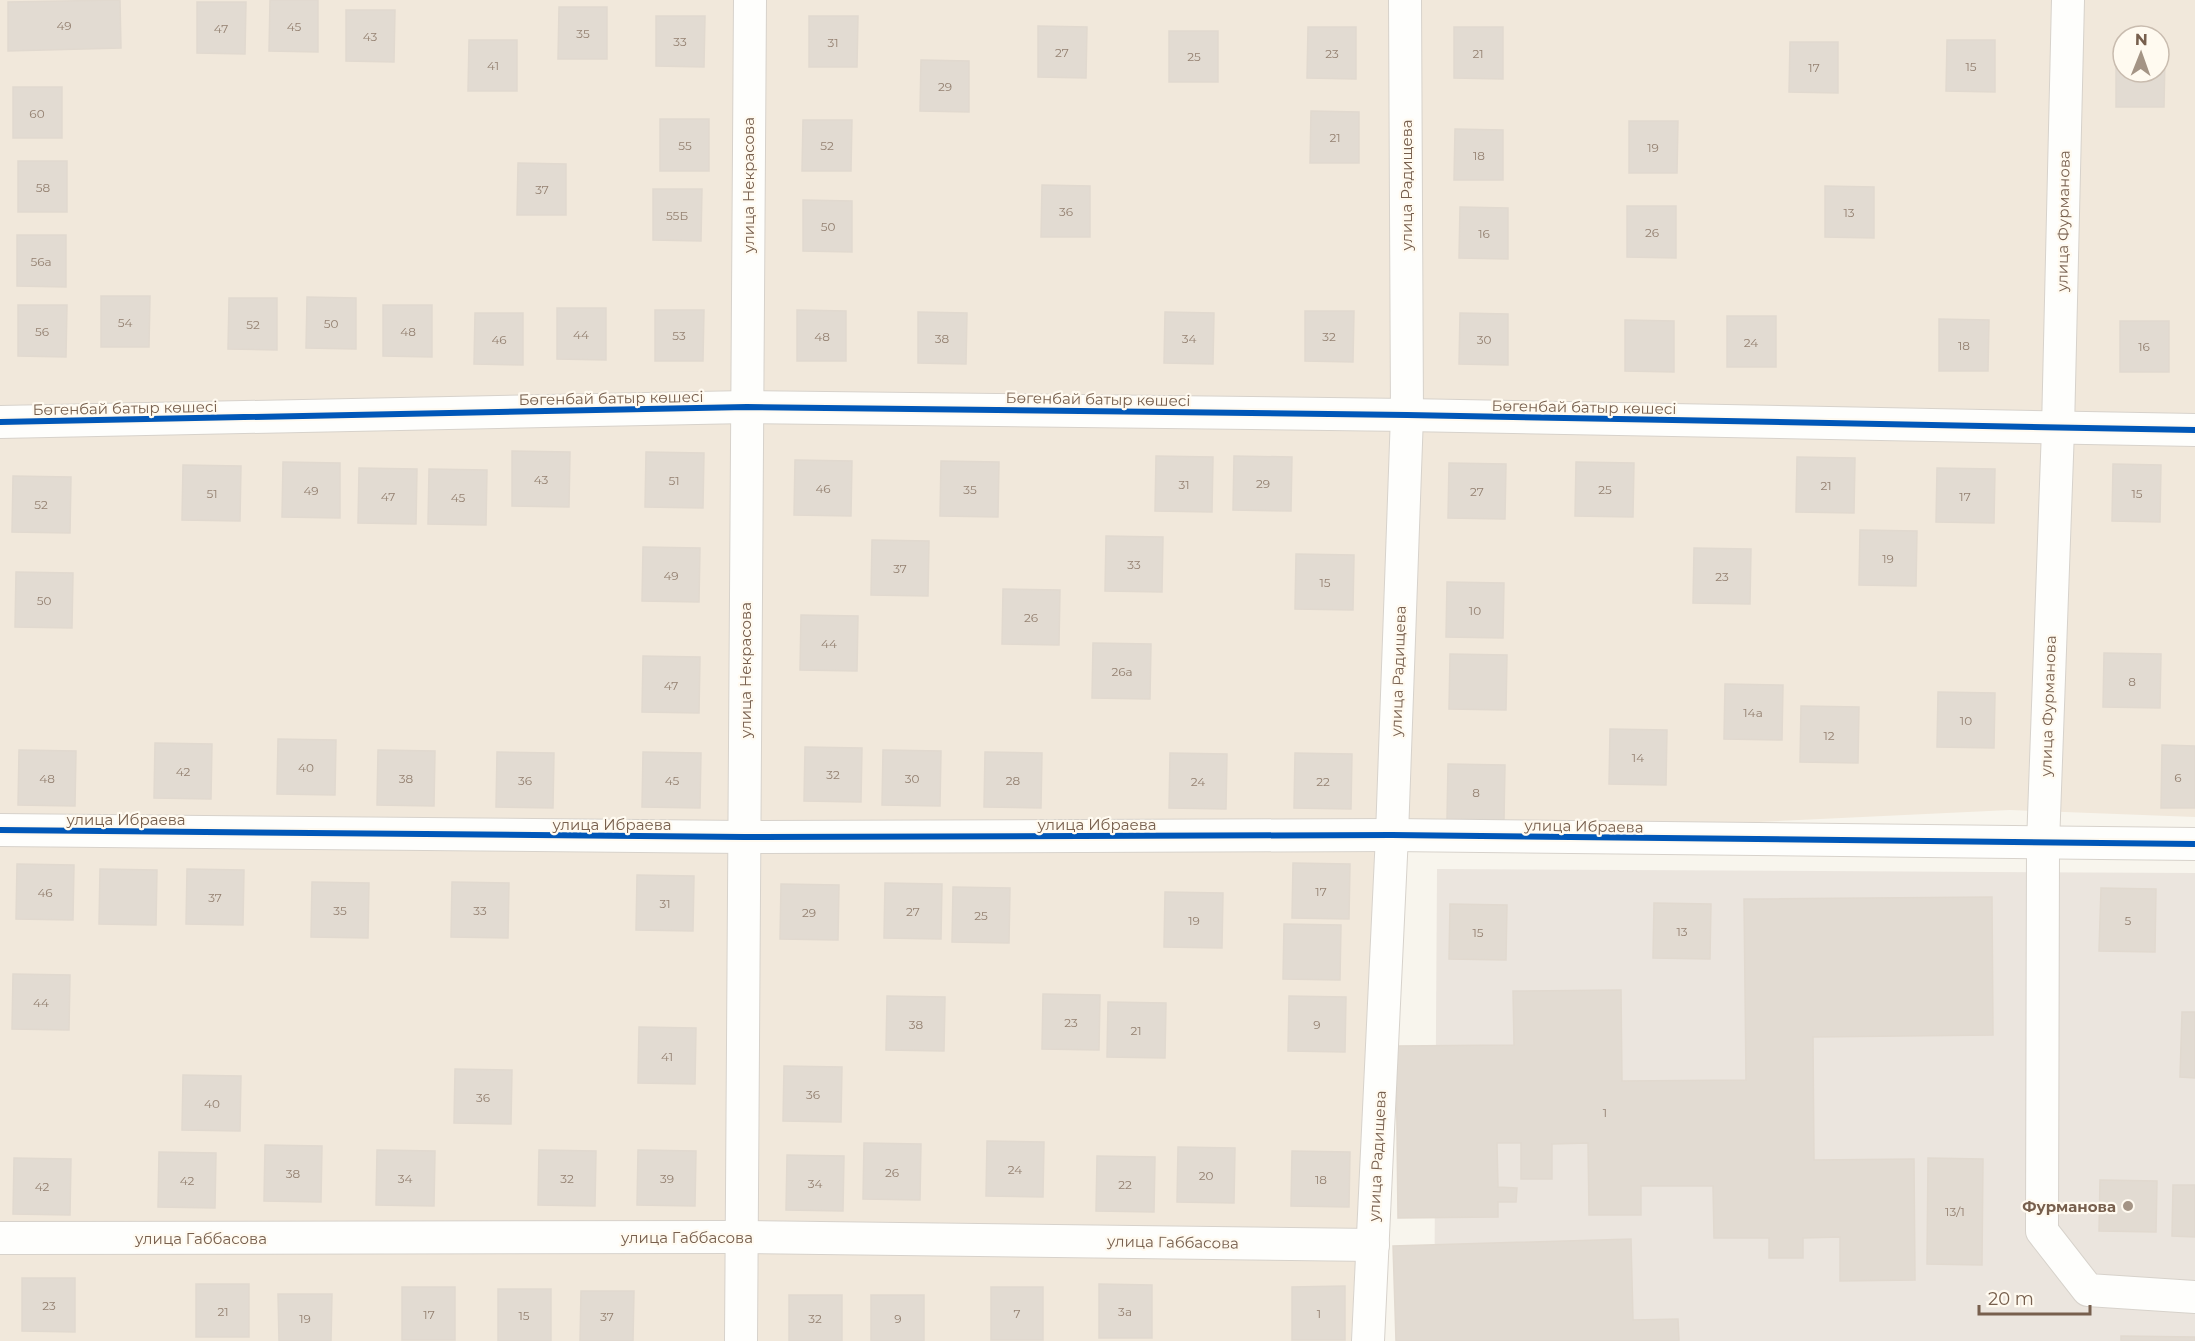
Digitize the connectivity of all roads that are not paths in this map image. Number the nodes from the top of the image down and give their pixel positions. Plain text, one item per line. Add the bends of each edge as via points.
1 (750, 0) edge
2 (1405, 0) edge
3 (2068, 0) edge
4 (747, 407) junction
5 (1407, 415) junction
6 (0, 422) edge
7 (2058, 429) junction
8 (2195, 430) edge
9 (0, 830) edge
10 (1392, 835) junction
11 (744, 837) junction
12 (2043, 844) junction
13 (2195, 844) edge
14 (741, 1237) junction
15 (0, 1238) edge
16 (1373, 1245) junction
17 (2195, 1297) edge
18 (741, 1341) edge
19 (1368, 1341) edge

1 - 4 street, улица Некрасова
2 - 5 street, улица Радищева
3 - 7 street, улица Фурманова
4 - 5 street, Бөгенбай батыр көшесі
4 - 6 street, Бөгенбай батыр көшесі
4 - 11 street, улица Некрасова
5 - 7 street, Бөгенбай батыр көшесі
5 - 10 street, улица Радищева
7 - 8 street, Бөгенбай батыр көшесі
7 - 12 street, улица Фурманова
9 - 11 street, улица Ибраева
10 - 11 street, улица Ибраева
10 - 12 street, улица Ибраева
10 - 16 street, улица Радищева
11 - 14 street, улица Некрасова
12 - 13 street, улица Ибраева
12 - 17 street, улица Фурманова via 2042,1231 2088,1290
14 - 15 street, улица Габбасова
14 - 16 street, улица Габбасова
14 - 18 street, улица Некрасова
16 - 19 street, улица Радищева

